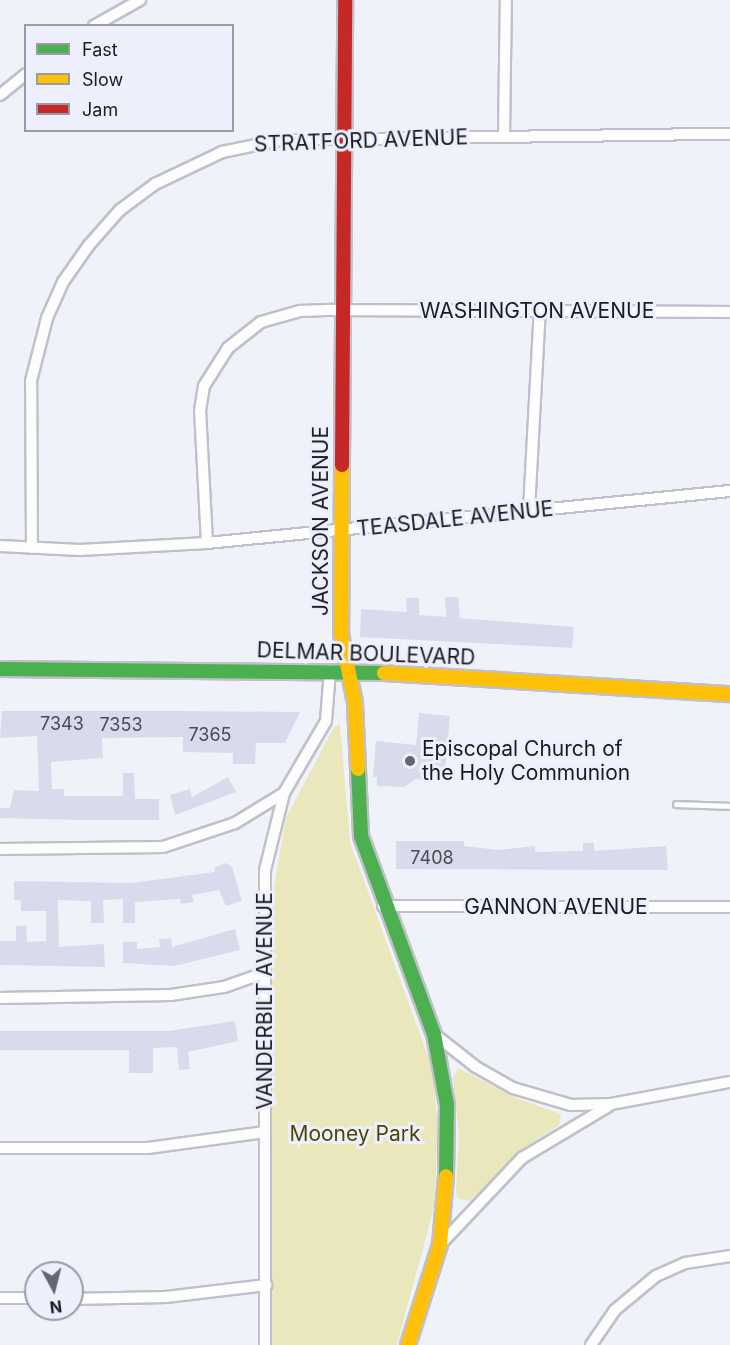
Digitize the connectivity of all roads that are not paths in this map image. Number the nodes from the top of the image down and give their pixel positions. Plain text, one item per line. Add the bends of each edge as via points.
1 (345, 0) edge
2 (506, 0) edge
3 (142, 1) edge
4 (98, 24) edge
5 (24, 76) edge
6 (0, 95) edge
7 (730, 134) edge
8 (504, 135) junction
9 (344, 139) junction
10 (343, 310) junction
11 (540, 310) junction
12 (730, 312) edge
13 (730, 491) edge
14 (529, 510) junction
15 (342, 531) junction
16 (207, 543) junction
17 (0, 546) edge
18 (32, 548) junction
19 (0, 669) edge
20 (330, 670) junction
21 (350, 671) junction
22 (730, 694) edge
23 (284, 793) junction
24 (676, 804) dead end
25 (730, 806) edge
26 (0, 849) edge
27 (383, 906) junction
28 (730, 907) edge
29 (264, 973) junction
30 (0, 998) edge
31 (434, 1034) junction
32 (730, 1082) edge
33 (611, 1104) junction
34 (265, 1132) junction
35 (0, 1148) edge
36 (440, 1245) junction
37 (730, 1256) edge
38 (266, 1285) junction
39 (0, 1298) edge
40 (24, 1298) edge
41 (84, 1299) edge
42 (265, 1345) edge
43 (408, 1345) edge
44 (591, 1345) edge

1 - 9 street, JACKSON AVENUE
2 - 8 street
3 - 4 street
5 - 6 street
7 - 8 street, STRATFORD AVENUE
8 - 9 street, STRATFORD AVENUE
9 - 10 street, JACKSON AVENUE
9 - 18 street, STRATFORD AVENUE via 249,144 194,162 120,210 89,245 63,282 37,348 29,416
10 - 11 street, WASHINGTON AVENUE
10 - 15 street, JACKSON AVENUE
10 - 16 street, WASHINGTON AVENUE via 300,311 261,322 228,348 215,365 204,386 200,411
11 - 12 street, WASHINGTON AVENUE
11 - 14 street
13 - 14 street, TEASDALE AVENUE
14 - 15 street, TEASDALE AVENUE
15 - 16 street, TEASDALE AVENUE
15 - 21 street, JACKSON AVENUE via 341,634
16 - 18 street, TEASDALE AVENUE
17 - 18 street, TEASDALE AVENUE
19 - 20 street, DELMAR BOULEVARD
20 - 21 street, DELMAR BOULEVARD
20 - 23 street, VANDERBILT AVENUE via 326,721
21 - 22 street, DELMAR BOULEVARD
21 - 27 street, JACKSON AVENUE via 361,836
23 - 26 street via 235,823 163,847
23 - 29 street, VANDERBILT AVENUE via 265,870
24 - 25 lane
27 - 28 street, GANNON AVENUE
27 - 31 street, JACKSON AVENUE
29 - 30 street via 224,987 171,995
29 - 34 street, VANDERBILT AVENUE
31 - 33 street via 476,1067 540,1099
31 - 36 street, JACKSON AVENUE via 447,1105 449,1148
32 - 33 street
33 - 36 street via 522,1158
34 - 35 street via 148,1148
34 - 38 street, VANDERBILT AVENUE
36 - 43 street, JACKSON AVENUE
37 - 44 street via 685,1263 656,1276 615,1310
38 - 41 street via 166,1297
38 - 42 street, VANDERBILT AVENUE
39 - 40 street

